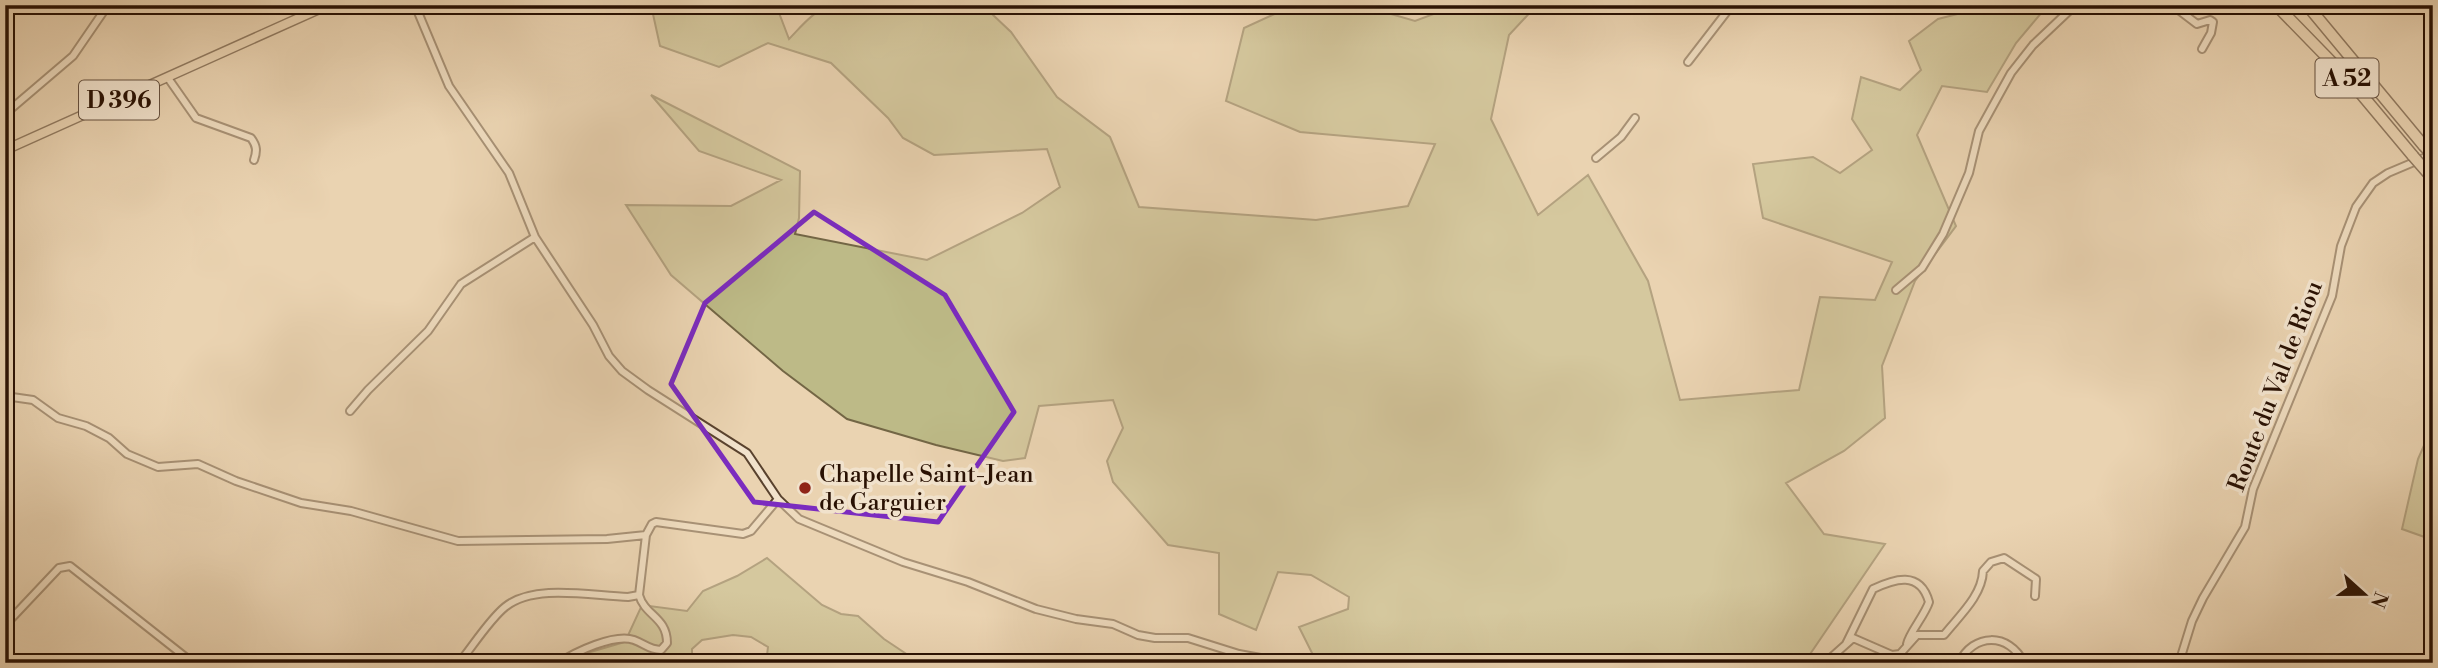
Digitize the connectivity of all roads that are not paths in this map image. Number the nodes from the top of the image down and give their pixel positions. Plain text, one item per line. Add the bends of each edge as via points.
1 (108, 5) edge
2 (328, 5) edge
3 (415, 5) edge
4 (1732, 5) edge
5 (2078, 5) edge
6 (2175, 5) edge
7 (2276, 5) edge
8 (2307, 5) edge
9 (2433, 48) edge
10 (2202, 49) dead end
11 (2433, 56) edge
12 (1688, 62) dead end
13 (168, 78) junction
14 (5, 114) edge
15 (1635, 118) dead end
16 (5, 150) edge
17 (2433, 155) edge
18 (1596, 158) dead end
19 (254, 160) dead end
20 (2433, 179) edge
21 (535, 237) junction
22 (1896, 290) dead end
23 (5, 396) edge
24 (350, 411) dead end
25 (778, 499) junction
26 (646, 535) junction
27 (639, 595) junction
28 (2035, 596) dead end
29 (5, 620) edge
30 (1846, 646) junction
31 (1907, 646) junction
32 (193, 663) edge
33 (459, 663) edge
34 (559, 663) edge
35 (1287, 663) edge
36 (1825, 663) edge
37 (1959, 663) edge
38 (2024, 663) edge
39 (2179, 663) edge

1 - 14 street via 73,56
2 - 13 main road, D 396
3 - 21 street via 449,86 509,173
4 - 12 street
5 - 22 street via 2011,73 1979,131 1969,173 1943,234 1922,268
6 - 10 street via 2197,24 2212,20
7 - 20 highway, A 52, bridge via 2352,83
8 - 17 highway, A 52, bridge
9 - 11 street via 2429,53
13 - 16 main road, D 396
13 - 19 street via 196,118 251,138 257,152
15 - 18 street
17 - 39 street, Route du Val de Riou via 2373,183 2356,207 2341,246 2332,296 2253,489 2245,527 2203,598
21 - 24 street via 461,284 428,331
21 - 25 street via 622,371 747,453
23 - 26 street via 33,400 58,418 86,426 127,454 158,467 198,464 301,503 351,511 458,541
25 - 26 street via 751,531 743,534 664,522 652,524
25 - 35 street via 799,519 1035,609 1113,624 1138,635 1188,638
26 - 27 street
27 - 33 street via 522,597 504,608
27 - 34 street via 667,632 661,650 622,638 573,653
28 - 31 street via 2036,579 2004,558 1992,562 1983,571 1973,598 1944,635 1917,635
29 - 32 street via 59,568 70,566
30 - 31 street via 1856,638 1892,654 1900,654
30 - 31 street via 1872,589 1906,579 1921,588 1929,602
30 - 36 street
37 - 38 street via 1973,647 1994,639 2015,648

